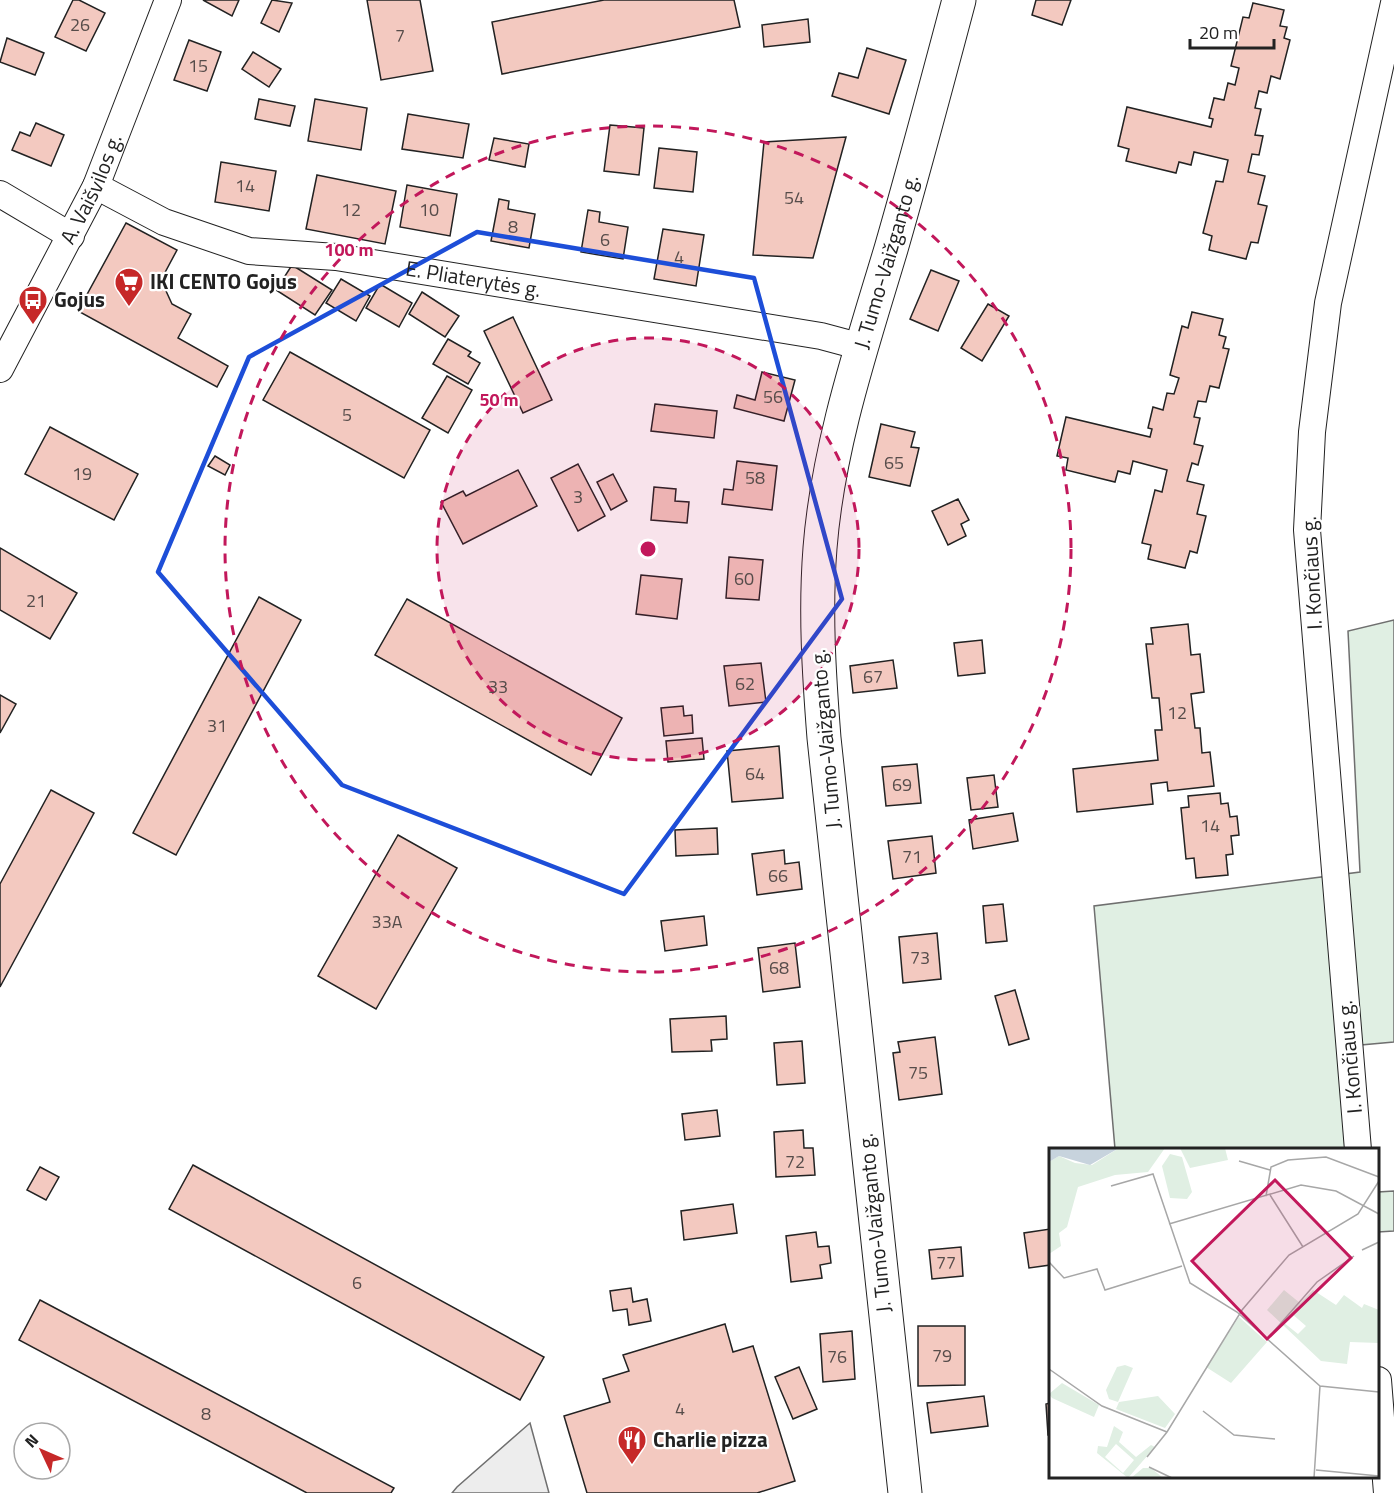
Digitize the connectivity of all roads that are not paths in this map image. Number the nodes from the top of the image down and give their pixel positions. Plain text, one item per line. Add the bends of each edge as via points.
1 (168, 0) edge
2 (959, 0) edge
3 (1394, 3) edge
4 (96, 186) junction
5 (0, 194) edge
6 (71, 236) junction
7 (862, 347) junction
8 (0, 369) edge
9 (1358, 1148) edge
10 (1379, 1403) edge
11 (905, 1493) edge
12 (1387, 1493) edge

1 - 4 street, A. Vaišvilos g.
2 - 7 main road, J. Tumo-Vaižganto g.
3 - 9 street, I. Končiaus g. via 1328,303 1312,432 1307,530
4 - 6 street, A. Vaišvilos g.
4 - 7 street, E. Pliaterytės g. via 164,222 249,251 336,257 821,336
5 - 6 street
6 - 8 street, A. Vaišvilos g.
7 - 11 main road, J. Tumo-Vaižganto g. via 827,494 818,582 818,663
10 - 12 street

